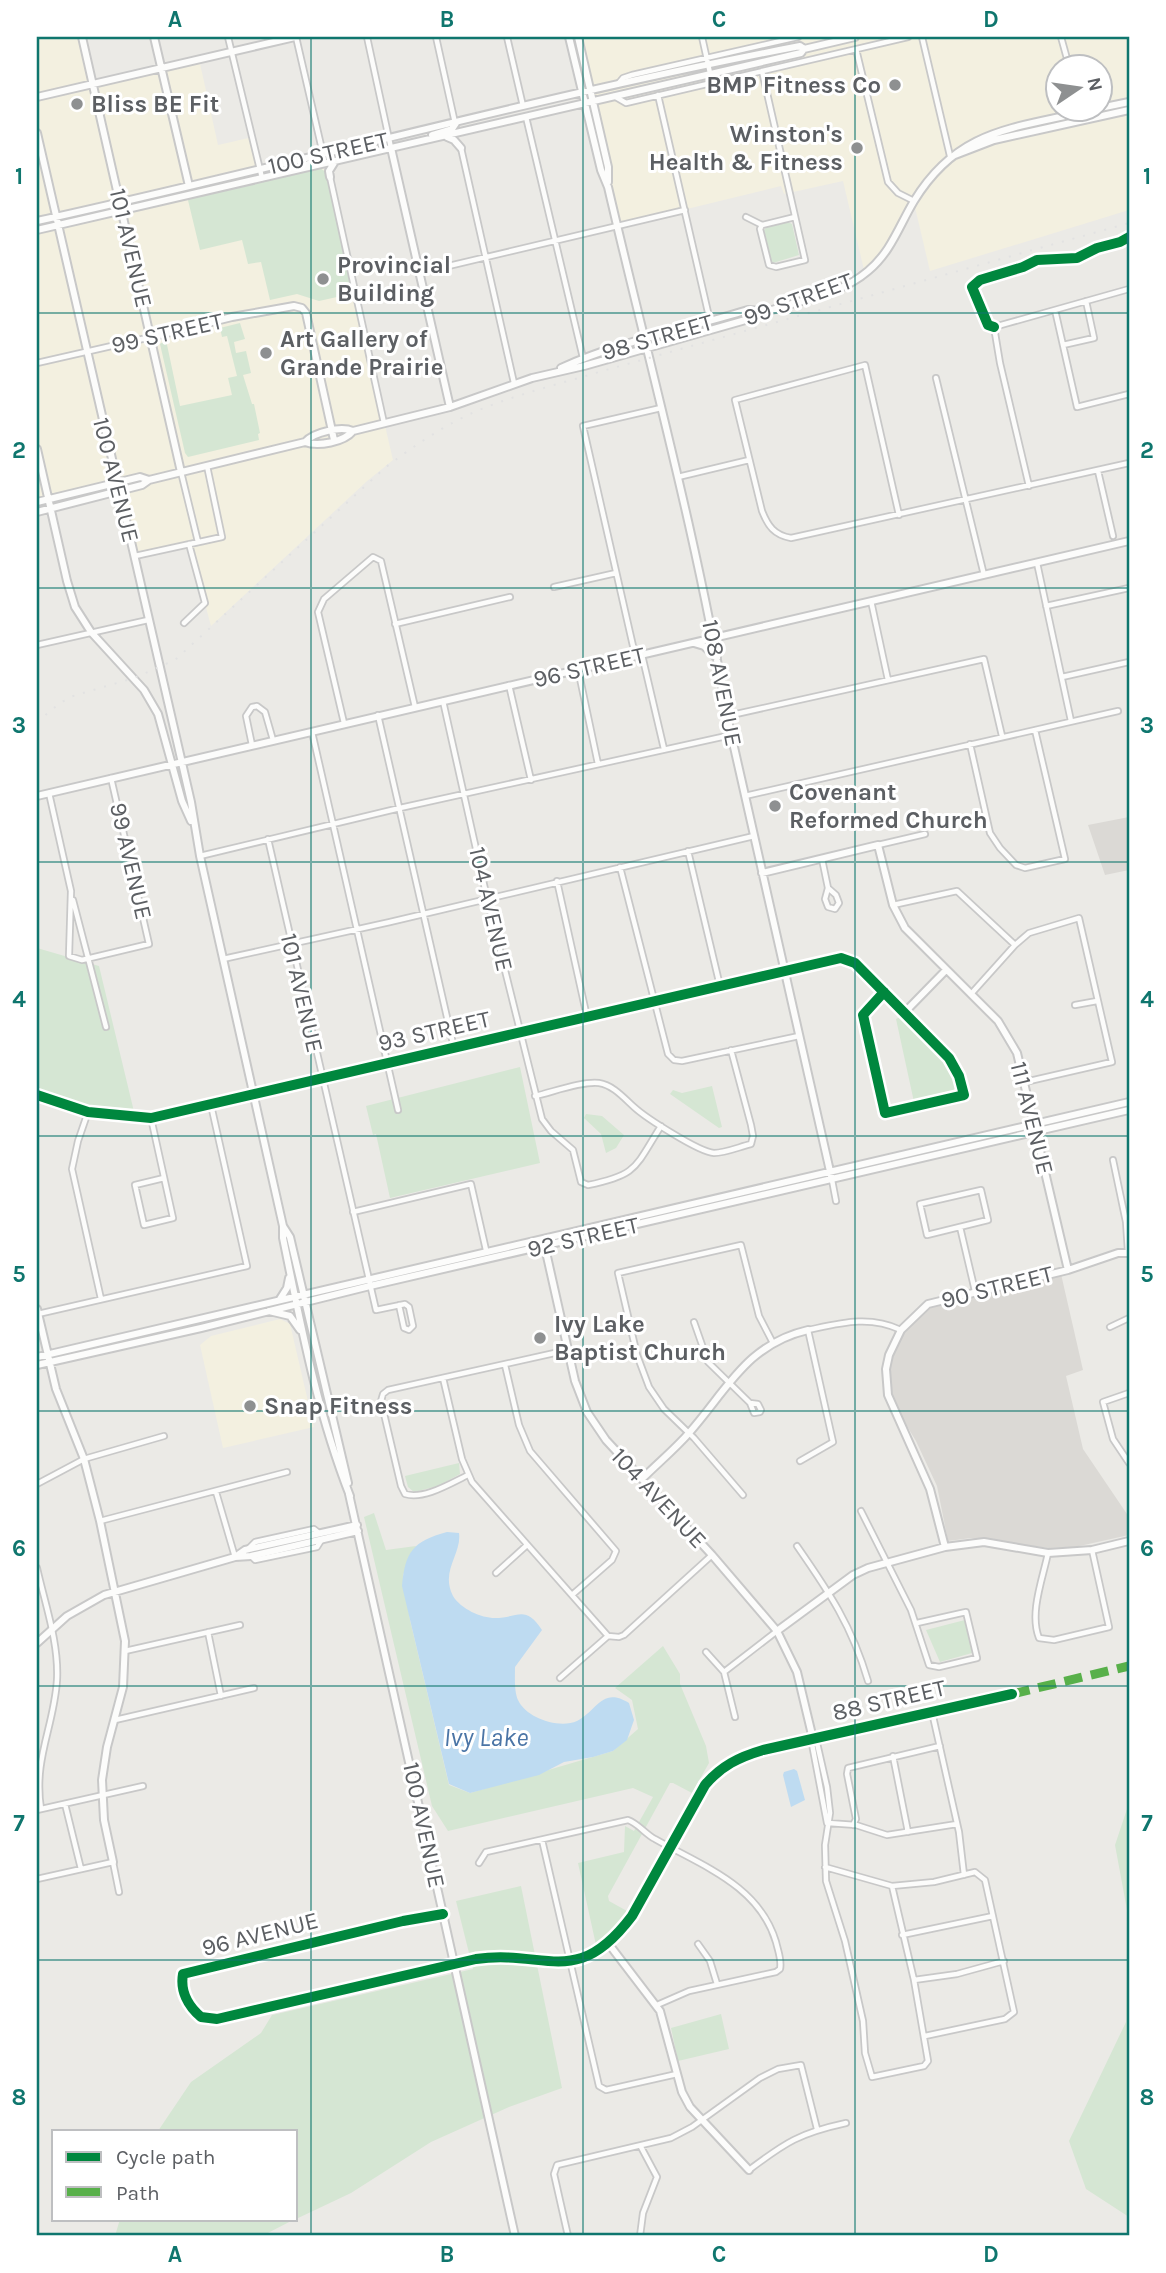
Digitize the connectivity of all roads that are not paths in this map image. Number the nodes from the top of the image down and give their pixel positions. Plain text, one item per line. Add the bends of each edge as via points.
1 (82, 37) edge
2 (154, 37) edge
3 (228, 37) edge
4 (295, 37) edge
5 (367, 37) edge
6 (436, 37) edge
7 (507, 37) edge
8 (569, 37) edge
9 (578, 37) edge
10 (702, 37) edge
11 (798, 37) edge
12 (855, 37) edge
13 (908, 37) edge
14 (922, 37) edge
15 (779, 41) junction
16 (804, 49) junction
17 (856, 49) junction
18 (232, 52) junction
19 (769, 52) junction
20 (708, 62) junction
21 (161, 68) junction
22 (762, 71) junction
23 (711, 78) junction
24 (93, 83) junction
25 (590, 91) junction
26 (582, 93) junction
27 (659, 95) junction
28 (614, 96) junction
29 (37, 97) edge
30 (593, 101) junction
31 (584, 104) junction
32 (523, 107) junction
33 (526, 117) junction
34 (1044, 120) edge
35 (1078, 122) edge
36 (456, 123) junction
37 (467, 132) junction
38 (37, 133) edge
39 (445, 136) junction
40 (391, 138) junction
41 (425, 140) junction
42 (391, 148) junction
43 (461, 148) junction
44 (323, 154) junction
45 (950, 156) junction
46 (335, 162) junction
47 (317, 166) junction
48 (259, 169) junction
49 (300, 170) junction
50 (330, 177) junction
51 (262, 178) junction
52 (189, 185) junction
53 (608, 187) junction
54 (191, 195) junction
55 (120, 201) junction
56 (914, 201) junction
57 (122, 210) junction
58 (685, 210) junction
59 (56, 216) junction
60 (746, 217) dead end
61 (795, 217) junction
62 (37, 220) edge
63 (58, 225) junction
64 (762, 225) junction
65 (617, 226) junction
66 (37, 230) edge
67 (557, 240) junction
68 (486, 257) junction
69 (419, 272) junction
70 (1129, 289) edge
71 (1086, 301) junction
72 (1055, 310) junction
73 (711, 325) junction
74 (151, 337) junction
75 (646, 343) junction
76 (1063, 345) junction
77 (86, 352) junction
78 (583, 358) junction
79 (37, 363) edge
80 (550, 373) junction
81 (936, 378) dead end
82 (514, 383) junction
83 (1129, 394) edge
84 (450, 407) junction
85 (661, 408) junction
86 (384, 423) junction
87 (353, 431) junction
88 (332, 432) junction
89 (334, 440) junction
90 (305, 442) junction
91 (37, 449) edge
92 (749, 460) junction
93 (1129, 464) edge
94 (207, 466) junction
95 (1097, 471) junction
96 (181, 472) junction
97 (677, 477) junction
98 (149, 480) junction
99 (116, 482) junction
100 (1029, 486) junction
101 (118, 491) junction
102 (48, 499) junction
103 (965, 501) junction
104 (37, 502) edge
105 (50, 508) junction
106 (37, 512) edge
107 (899, 515) junction
108 (1113, 536) dead end
109 (1129, 541) edge
110 (198, 542) junction
111 (189, 544) junction
112 (135, 556) junction
113 (1037, 563) junction
114 (617, 573) junction
115 (984, 575) junction
116 (554, 587) dead end
117 (1129, 588) edge
118 (510, 597) dead end
119 (872, 601) junction
120 (1046, 606) junction
121 (148, 620) junction
122 (184, 623) dead end
123 (395, 624) junction
124 (91, 632) junction
125 (713, 638) junction
126 (692, 642) junction
127 (37, 645) edge
128 (642, 655) junction
129 (718, 659) junction
130 (1129, 662) edge
131 (578, 669) junction
132 (1062, 677) junction
133 (888, 680) junction
134 (509, 685) junction
135 (442, 701) junction
136 (415, 707) junction
137 (1118, 711) dead end
138 (378, 715) junction
139 (727, 716) junction
140 (1071, 721) junction
141 (344, 723) junction
142 (1035, 730) junction
143 (312, 731) junction
144 (731, 734) junction
145 (1002, 736) junction
146 (273, 740) junction
147 (970, 744) junction
148 (252, 745) junction
149 (664, 749) junction
150 (181, 761) junction
151 (172, 763) junction
152 (598, 764) junction
153 (111, 778) junction
154 (531, 780) junction
155 (49, 793) junction
156 (466, 795) junction
157 (37, 796) edge
158 (745, 796) junction
159 (400, 808) junction
160 (333, 824) junction
161 (193, 826) junction
162 (925, 834) dead end
163 (754, 836) junction
164 (268, 839) junction
165 (878, 845) junction
166 (688, 851) junction
167 (200, 856) junction
168 (822, 859) junction
169 (620, 867) junction
170 (762, 873) junction
171 (557, 881) junction
172 (828, 888) dead end
173 (71, 891) junction
174 (487, 898) junction
175 (893, 905) junction
176 (425, 913) junction
177 (357, 930) junction
178 (291, 945) junction
179 (1015, 945) junction
180 (88, 958) junction
181 (223, 959) junction
182 (946, 970) junction
183 (785, 971) junction
184 (720, 986) junction
185 (884, 992) junction
186 (971, 994) junction
187 (1097, 1001) junction
188 (653, 1002) junction
189 (1075, 1005) dead end
190 (904, 1013) junction
191 (587, 1017) junction
192 (106, 1027) dead end
193 (521, 1032) junction
194 (799, 1036) junction
195 (454, 1048) junction
196 (731, 1050) junction
197 (388, 1064) junction
198 (322, 1079) junction
199 (1025, 1082) junction
200 (37, 1095) edge
201 (254, 1095) junction
202 (535, 1096) junction
203 (1129, 1102) edge
204 (211, 1105) junction
205 (1129, 1110) edge
206 (398, 1111) dead end
207 (88, 1112) junction
208 (150, 1118) junction
209 (1035, 1124) junction
210 (661, 1126) junction
211 (1037, 1132) junction
212 (1113, 1160) dead end
213 (830, 1171) junction
214 (164, 1178) junction
215 (832, 1180) junction
216 (836, 1201) dead end
217 (353, 1212) junction
218 (283, 1226) junction
219 (960, 1227) junction
220 (543, 1242) junction
221 (486, 1250) junction
222 (1129, 1253) edge
223 (1068, 1270) junction
224 (290, 1272) junction
225 (369, 1282) junction
226 (975, 1291) junction
227 (101, 1299) junction
228 (300, 1299) junction
229 (279, 1300) junction
230 (399, 1306) junction
231 (37, 1311) edge
232 (267, 1311) junction
233 (1129, 1318) edge
234 (694, 1322) dead end
235 (1110, 1327) dead end
236 (901, 1330) junction
237 (808, 1331) junction
238 (302, 1333) junction
239 (773, 1343) junction
240 (568, 1350) junction
241 (48, 1354) junction
242 (37, 1357) edge
243 (50, 1362) junction
244 (37, 1365) edge
245 (505, 1365) junction
246 (443, 1378) junction
247 (729, 1383) junction
248 (1129, 1393) edge
249 (750, 1403) dead end
250 (689, 1433) junction
251 (164, 1436) dead end
252 (84, 1459) junction
253 (800, 1461) dead end
254 (1129, 1463) edge
255 (286, 1472) dead end
256 (468, 1475) junction
257 (643, 1478) junction
258 (37, 1484) edge
259 (216, 1492) junction
260 (743, 1494) dead end
261 (350, 1496) junction
262 (861, 1511) dead end
263 (100, 1521) junction
264 (358, 1528) junction
265 (321, 1536) junction
266 (1129, 1541) edge
267 (527, 1545) junction
268 (797, 1546) dead end
269 (945, 1547) junction
270 (1091, 1550) junction
271 (250, 1552) junction
272 (1048, 1553) junction
273 (712, 1555) junction
274 (235, 1557) junction
275 (887, 1563) junction
276 (37, 1570) edge
277 (496, 1573) dead end
278 (114, 1591) junction
279 (828, 1591) junction
280 (572, 1595) junction
281 (916, 1623) junction
282 (240, 1625) dead end
283 (51, 1629) junction
284 (777, 1631) junction
285 (208, 1632) junction
286 (608, 1636) junction
287 (37, 1643) edge
288 (125, 1651) junction
289 (706, 1652) dead end
290 (724, 1672) junction
291 (561, 1678) dead end
292 (867, 1681) dead end
293 (254, 1688) dead end
294 (1012, 1694) dead end
295 (221, 1696) junction
296 (932, 1712) junction
297 (735, 1717) dead end
298 (115, 1720) junction
299 (813, 1739) junction
300 (940, 1746) junction
301 (893, 1756) junction
302 (143, 1786) dead end
303 (102, 1796) junction
304 (65, 1804) junction
305 (39, 1810) edge
306 (828, 1824) junction
307 (957, 1824) junction
308 (853, 1825) junction
309 (908, 1832) junction
310 (542, 1840) junction
311 (671, 1848) junction
312 (113, 1862) junction
313 (479, 1863) dead end
314 (825, 1867) junction
315 (81, 1870) junction
316 (964, 1874) junction
317 (37, 1879) edge
318 (892, 1886) junction
319 (120, 1892) dead end
320 (443, 1914) junction
321 (993, 1916) junction
322 (902, 1935) junction
323 (608, 1943) junction
324 (698, 1944) dead end
325 (1004, 1961) junction
326 (570, 1962) junction
327 (453, 1966) junction
328 (914, 1980) junction
329 (717, 1984) junction
330 (657, 2005) junction
331 (925, 2036) junction
332 (677, 2074) junction
333 (701, 2121) junction
334 (846, 2123) dead end
335 (817, 2129) junction
336 (641, 2147) junction
337 (749, 2170) joint
338 (515, 2236) edge
339 (568, 2236) edge
340 (640, 2236) edge

1 - 24 street, 101 AVENUE
2 - 21 street
3 - 18 street
4 - 18 street
4 - 44 street
5 - 40 street
6 - 36 street
7 - 32 street
8 - 26 street, 108 AVENUE
9 - 25 street, 108 AVENUE
10 - 20 street
11 - 15 street, 100 STREET
12 - 16 street, 100 STREET
13 - 17 street, 100 STREET
14 - 45 street
15 - 19 street
15 - 20 street, 100 STREET
16 - 19 street, 100 STREET
16 - 23 street, 100 STREET
17 - 22 street, 100 STREET
17 - 56 street via 888,182
18 - 21 street
18 - 48 street
19 - 20 street, 100 STREET
20 - 23 street
20 - 25 street, 100 STREET
21 - 24 street
21 - 52 street
22 - 23 street, 100 STREET
22 - 61 street
23 - 27 street, 100 STREET
23 - 28 street, 100 STREET
24 - 29 street
24 - 55 street, 101 AVENUE
25 - 26 street, 100 STREET
25 - 30 street, 108 AVENUE
26 - 31 street, 108 AVENUE
26 - 32 street, 100 STREET
27 - 28 street, 100 STREET via 626,103
27 - 58 street
28 - 30 street, 100 STREET
30 - 31 street, 100 STREET
30 - 53 street, 108 AVENUE
31 - 33 street, 100 STREET
31 - 53 street, 108 AVENUE
32 - 36 street, 100 STREET
33 - 37 street, 100 STREET
33 - 67 street
34 - 45 street, 99 STREET via 994,132
35 - 45 street
36 - 40 street, 100 STREET
36 - 41 street
37 - 39 street, 100 STREET
37 - 43 street
38 - 59 street, 100 AVENUE
39 - 41 street, 100 STREET
39 - 43 street
40 - 42 street
40 - 44 street, 100 STREET
41 - 42 street, 100 STREET
42 - 46 street, 100 STREET
42 - 69 street
43 - 68 street
44 - 48 street, 100 STREET
44 - 49 street
45 - 56 street, 99 STREET
46 - 47 street, 100 STREET
46 - 50 street
47 - 49 street, 100 STREET
47 - 50 street
48 - 51 street
48 - 52 street, 100 STREET
49 - 51 street, 100 STREET
50 - 86 street
51 - 54 street, 100 STREET
52 - 54 street
52 - 55 street, 100 STREET
53 - 65 street, 108 AVENUE
54 - 57 street, 100 STREET
55 - 57 street, 101 AVENUE
55 - 59 street, 100 STREET
56 - 73 street, 99 STREET via 894,242 865,274 838,289 750,318
57 - 63 street, 100 STREET
57 - 74 street, 101 AVENUE
58 - 65 street
58 - 73 street
59 - 62 street, 100 STREET
59 - 63 street, 100 AVENUE
60 - 64 street
61 - 64 street
61 - 64 street via 805,260 776,267 767,262
63 - 66 street, 100 STREET
63 - 77 street, 100 AVENUE
65 - 67 street
65 - 75 street, 108 AVENUE
67 - 68 street
67 - 78 street
68 - 69 street
68 - 82 street
69 - 84 street
70 - 71 street
71 - 72 street
71 - 76 street via 1094,338
72 - 76 street
72 - 100 street via 994,327
73 - 75 street, 98 STREET
74 - 77 street, 99 STREET
74 - 88 street, 99 STREET via 298,306 306,313
74 - 96 street, 101 AVENUE
75 - 78 street, 98 STREET
75 - 80 street, 98 STREET
75 - 85 street, 108 AVENUE
76 - 83 street via 1077,407
77 - 79 street, 99 STREET
77 - 99 street, 100 AVENUE
78 - 80 street, 98 STREET
80 - 82 street, 98 STREET
81 - 103 street
82 - 84 street, 98 STREET
84 - 86 street, 98 STREET
85 - 97 street, 108 AVENUE
85 - 114 street via 583,426
86 - 87 street, 98 STREET
87 - 88 street, 98 STREET
87 - 89 street, 98 STREET
88 - 89 street
88 - 90 street, 98 STREET via 310,436
89 - 90 street, 98 STREET
90 - 94 street, 98 STREET
91 - 102 street
92 - 97 street
92 - 107 street via 768,526 780,536 791,538
92 - 107 street via 735,400 865,365
93 - 95 street
94 - 96 street, 98 STREET
94 - 110 street via 222,537
95 - 100 street
95 - 108 street
96 - 98 street, 98 STREET
96 - 110 street, 101 AVENUE
97 - 125 street, 108 AVENUE
98 - 99 street, 98 STREET via 140,477
98 - 101 street, 98 STREET
99 - 101 street, 100 AVENUE
99 - 102 street, 98 STREET
100 - 103 street
101 - 105 street, 98 STREET
101 - 112 street, 100 AVENUE
102 - 104 street, 98 STREET
102 - 105 street
103 - 107 street
103 - 115 street
105 - 106 street, 98 STREET
105 - 124 street via 69,590
109 - 113 street, 96 STREET
110 - 111 street
111 - 112 street
111 - 122 street via 205,603
112 - 121 street, 100 AVENUE
113 - 115 street, 96 STREET
113 - 120 street
114 - 116 street
114 - 128 street via 633,646
115 - 119 street, 96 STREET
117 - 120 street
118 - 123 street
119 - 125 street, 96 STREET
119 - 133 street
120 - 132 street
121 - 124 street
121 - 150 street, 100 AVENUE
123 - 136 street
123 - 141 street via 381,561 373,557 324,599 318,612
124 - 127 street
124 - 151 street via 151,701
125 - 126 street, 96 STREET
125 - 129 street, 108 AVENUE
126 - 128 street, 96 STREET
126 - 129 street
128 - 131 street, 96 STREET
128 - 149 street
129 - 139 street, 108 AVENUE
130 - 132 street
131 - 134 street, 96 STREET
131 - 152 street
132 - 140 street
133 - 139 street
133 - 145 street via 985,659
134 - 135 street, 96 STREET
134 - 154 street
135 - 136 street, 96 STREET
135 - 156 street, 104 AVENUE
136 - 138 street, 96 STREET
137 - 140 street
138 - 141 street, 96 STREET
138 - 159 street
139 - 144 street, 108 AVENUE
140 - 142 street
141 - 143 street, 96 STREET
142 - 145 street
142 - 147 street via 1065,859 1025,868 1016,865 990,833
143 - 146 street, 96 STREET
143 - 160 street
144 - 149 street
144 - 158 street, 108 AVENUE
145 - 147 street
146 - 148 street, 96 STREET
146 - 148 street via 265,712 252,706 246,716
147 - 158 street
148 - 150 street, 96 STREET
149 - 152 street
150 - 151 street, 96 STREET
150 - 161 street, 100 AVENUE
151 - 153 street, 96 STREET
151 - 161 street, 100 AVENUE
152 - 154 street
153 - 155 street, 96 STREET
153 - 180 street, 99 AVENUE via 149,944
154 - 156 street
155 - 157 street, 96 STREET
155 - 173 street
156 - 159 street
156 - 174 street, 104 AVENUE
158 - 163 street, 108 AVENUE
159 - 160 street
159 - 176 street
160 - 164 street
160 - 177 street
161 - 167 street, 100 AVENUE
162 - 165 street
163 - 166 street
163 - 170 street, 108 AVENUE
164 - 167 street
164 - 178 street, 101 AVENUE
165 - 168 street
165 - 175 street, 111 AVENUE
166 - 169 street
166 - 184 street
167 - 181 street, 100 AVENUE
168 - 170 street
168 - 172 street
169 - 171 street
169 - 188 street
170 - 183 street, 108 AVENUE
171 - 174 street
171 - 191 street
173 - 180 street
173 - 180 street via 69,956
174 - 176 street
174 - 193 street, 104 AVENUE
175 - 179 street via 957,891
175 - 182 street, 111 AVENUE via 905,928
176 - 177 street
176 - 195 street
177 - 178 street
177 - 197 street
178 - 181 street
178 - 198 street, 101 AVENUE
179 - 186 street
179 - 187 street via 1039,928 1079,918
180 - 192 street
181 - 201 street, 100 AVENUE
182 - 186 street, 111 AVENUE
182 - 190 street
183 - 184 street, 93 STREET
183 - 185 street, 93 STREET via 841,958 855,964
183 - 194 street, 108 AVENUE
184 - 188 street, 93 STREET
185 - 190 street
185 - 190 street via 863,1015 885,1113 964,1095 949,1058
186 - 199 street, 111 AVENUE via 998,1021 1017,1053
187 - 189 street
187 - 199 street via 1112,1062
188 - 191 street, 93 STREET
188 - 196 street via 670,1057 682,1061
191 - 193 street, 93 STREET
193 - 195 street, 93 STREET
193 - 202 street, 104 AVENUE
194 - 196 street
194 - 213 street, 108 AVENUE
195 - 197 street, 93 STREET
196 - 210 street via 751,1125 751,1144 713,1153
197 - 198 street, 93 STREET
197 - 206 street
198 - 201 street, 93 STREET
198 - 217 street, 101 AVENUE
199 - 209 street, 111 AVENUE
200 - 207 street, 93 STREET
201 - 204 street, 93 STREET
201 - 218 street, 100 AVENUE
202 - 210 street via 601,1083
202 - 210 street, 104 AVENUE via 545,1124 573,1150 584,1184 628,1174
203 - 209 street, 92 STREET
204 - 208 street, 93 STREET
204 - 227 street via 247,1266
205 - 211 street, 92 STREET
207 - 208 street, 93 STREET
207 - 227 street via 72,1169
208 - 214 street
209 - 211 street, 111 AVENUE
209 - 213 street, 92 STREET
211 - 215 street, 92 STREET
211 - 223 street, 111 AVENUE
212 - 222 street
213 - 215 street, 108 AVENUE
213 - 220 street, 92 STREET
214 - 214 street via 135,1185 144,1225 173,1218
215 - 216 street
215 - 220 street, 92 STREET
217 - 221 street via 471,1184
217 - 225 street, 101 AVENUE
218 - 224 street, 100 AVENUE
218 - 228 street, 100 AVENUE via 290,1237
219 - 219 street via 988,1220 981,1190 920,1204 927,1235
219 - 226 street
220 - 221 street, 92 STREET
220 - 225 street, 92 STREET
220 - 240 street, 104 AVENUE
221 - 225 street, 92 STREET
222 - 223 street, 90 STREET
223 - 226 street, 90 STREET
224 - 228 street, 100 AVENUE
224 - 229 street
225 - 228 street, 92 STREET
225 - 230 street, 101 AVENUE via 376,1310
226 - 236 street, 90 STREET via 928,1304
227 - 231 street
228 - 229 street, 92 STREET
228 - 232 street, 92 STREET
228 - 238 street, 100 AVENUE
228 - 261 street, 100 AVENUE
229 - 241 street, 92 STREET
230 - 230 street via 404,1328 409,1329 413,1326 409,1307
231 - 241 street
232 - 238 street via 290,1316
232 - 243 street, 92 STREET
233 - 235 street
234 - 247 street via 708,1362
236 - 237 street via 858,1320
236 - 269 street via 886,1369 888,1395 930,1489
237 - 239 street
237 - 253 street via 833,1441
238 - 261 street, 100 AVENUE via 328,1437
239 - 247 street via 745,1363
239 - 250 street via 759,1316 741,1245 618,1273 645,1379 659,1403
240 - 245 street
240 - 257 street, 104 AVENUE via 578,1391 592,1421
241 - 242 street, 92 STREET
241 - 243 street
243 - 244 street, 92 STREET
243 - 252 street
245 - 246 street
245 - 280 street via 522,1435 534,1456 616,1551 612,1560
246 - 256 street
246 - 256 street via 383,1394 401,1486 407,1495 441,1488
247 - 249 street
247 - 250 street
248 - 254 street via 1103,1402 1113,1440
250 - 257 street
250 - 260 street
251 - 252 street
252 - 258 street
252 - 263 street
255 - 259 street
256 - 267 street
257 - 273 street, 104 AVENUE
259 - 263 street
259 - 274 street
261 - 264 street, 100 AVENUE
262 - 275 street
263 - 278 street
264 - 265 street
264 - 320 street, 100 AVENUE
265 - 271 street
265 - 271 street via 314,1529 255,1542
266 - 270 street
267 - 277 street
267 - 280 street
268 - 279 street
269 - 272 street via 984,1542
269 - 275 street
270 - 272 street
270 - 272 street via 1109,1627 1054,1640 1039,1639 1037,1633 1036,1613
271 - 274 street
273 - 284 street, 104 AVENUE
273 - 286 street via 624,1634
274 - 278 street
275 - 279 street via 853,1575
275 - 281 street
276 - 283 street
278 - 283 street via 82,1606
278 - 288 street
279 - 284 street
279 - 292 street via 856,1643
280 - 286 street
281 - 281 street via 931,1667 977,1658 966,1612
282 - 285 street
283 - 287 street
283 - 305 street via 57,1680 40,1761
284 - 290 street
284 - 299 street, 104 AVENUE via 797,1672
285 - 288 street
285 - 295 street
286 - 291 street
288 - 298 street
289 - 290 street
290 - 297 street
293 - 295 street
294 - 296 street, 88 STREET
295 - 298 street
296 - 299 street, 88 STREET
296 - 300 street
298 - 303 street via 104,1756
299 - 306 street
299 - 311 street, 88 STREET via 745,1755 714,1774
300 - 301 street
300 - 307 street
301 - 308 street via 848,1768 856,1819
301 - 309 street
302 - 303 street
303 - 304 street
303 - 312 street
304 - 305 street
304 - 315 street
306 - 308 street
306 - 314 street
307 - 309 street
307 - 316 street
308 - 309 street via 887,1835
310 - 311 street via 625,1820
310 - 313 street via 486,1852
310 - 326 street
311 - 323 street, 88 STREET via 632,1916
311 - 329 street via 729,1880 753,1901 774,1935 780,1969
312 - 315 street
312 - 319 street
314 - 318 street
314 - 331 street via 872,2077 926,2065
315 - 317 street
316 - 318 street
316 - 321 street via 975,1872 985,1880
318 - 322 street
320 - 327 street, 100 AVENUE
320 - 327 street, 96 AVENUE via 183,1974 182,1981 194,2011 217,2019
321 - 322 street
321 - 325 street
322 - 328 street
323 - 326 street
323 - 330 street
324 - 329 street via 710,1961
325 - 328 street
325 - 331 street via 1014,2012 1005,2019
326 - 327 street via 494,1957
326 - 332 street via 601,2089
327 - 338 street, 100 AVENUE
328 - 331 street
329 - 330 street
330 - 332 street
332 - 333 street via 685,2100
333 - 335 street via 760,2078 801,2065
333 - 336 street via 671,2138
333 - 337 street
334 - 335 street
335 - 337 street via 790,2141
336 - 339 street via 555,2167
336 - 340 street via 657,2177

